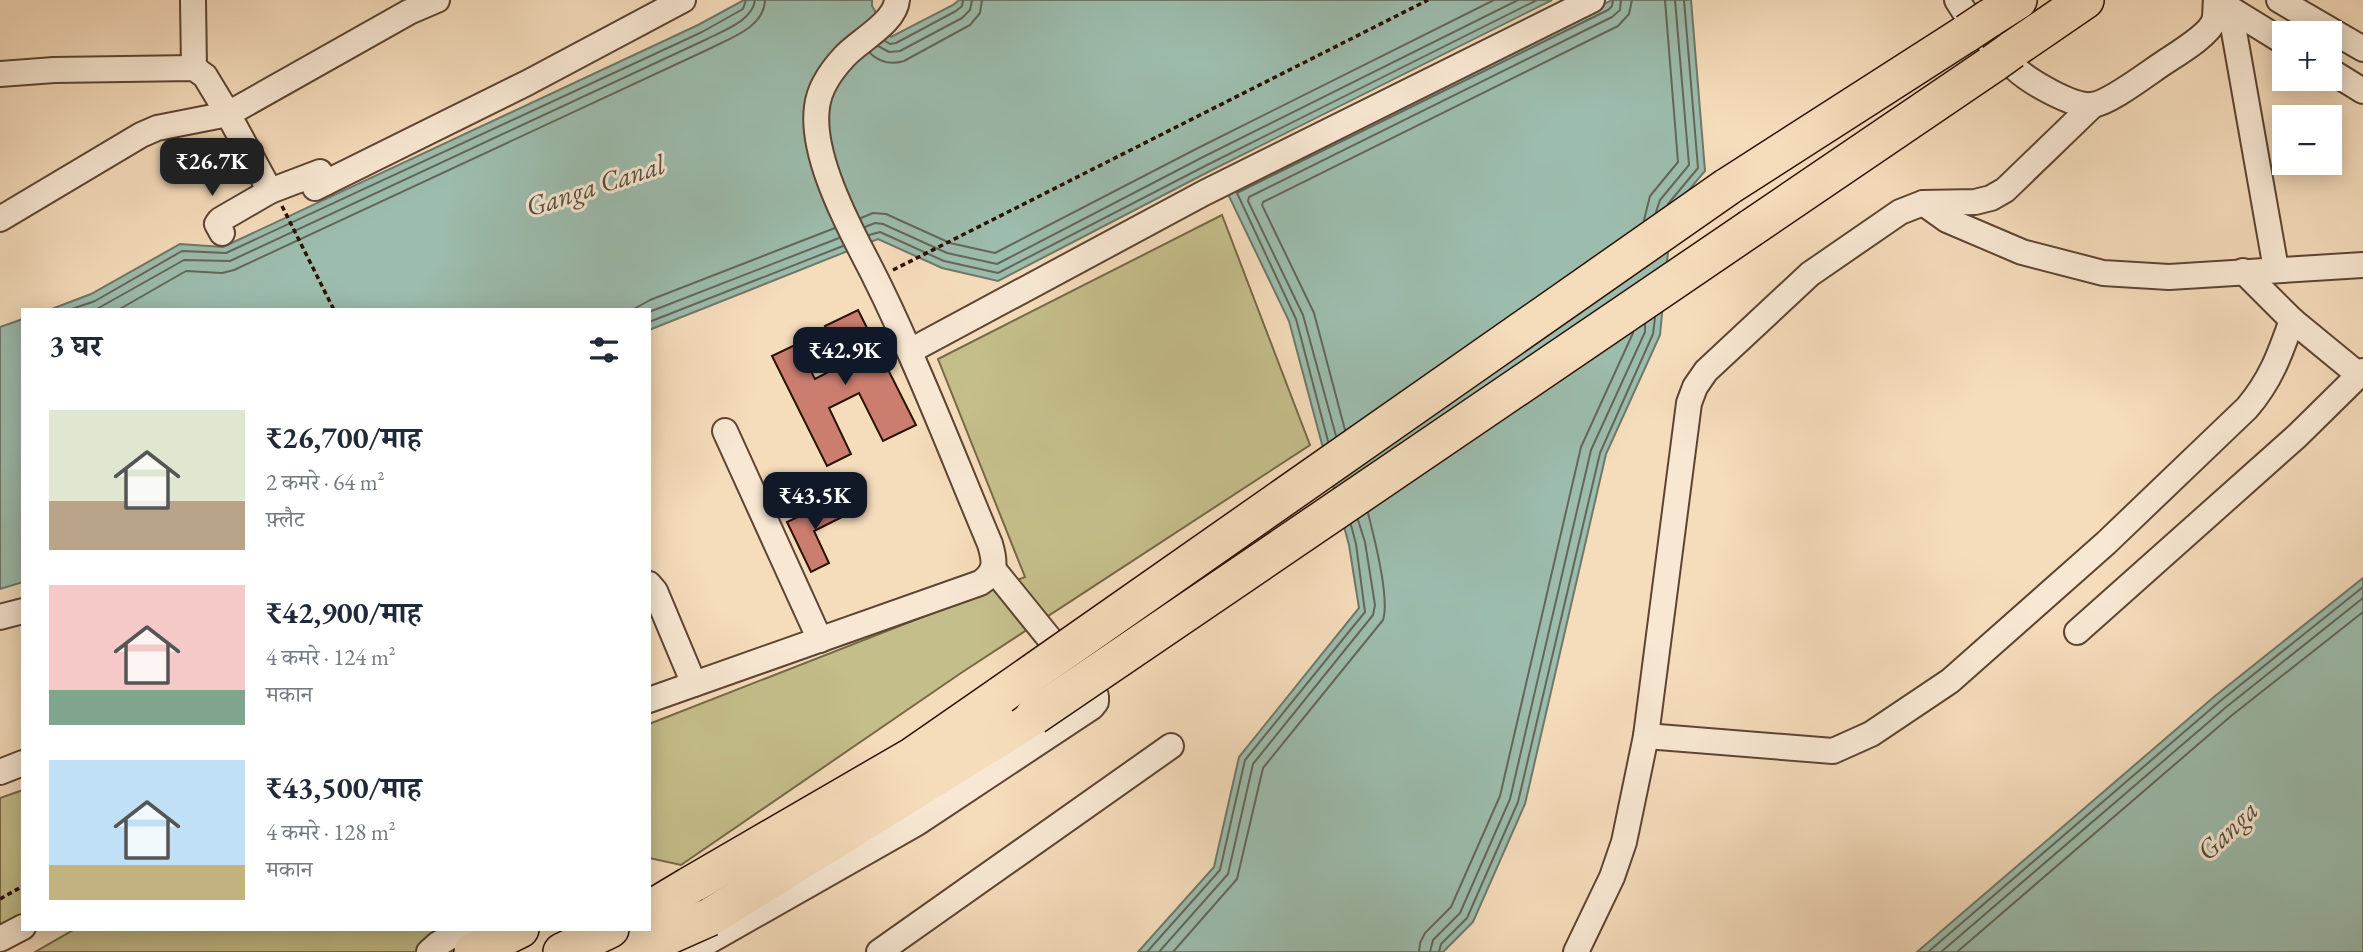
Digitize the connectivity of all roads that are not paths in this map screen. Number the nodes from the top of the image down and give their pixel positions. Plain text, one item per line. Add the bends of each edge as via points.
1 (193, 0) edge
2 (437, 0) edge
3 (683, 0) edge
4 (897, 0) edge
5 (1592, 0) edge
6 (2085, 0) edge
7 (2278, 0) edge
8 (2230, 9) junction
9 (1983, 13) edge
10 (2272, 35) edge
11 (2363, 49) edge
12 (194, 68) junction
13 (0, 74) edge
14 (2342, 78) edge
15 (2363, 91) edge
16 (2093, 105) junction
17 (228, 114) junction
18 (275, 196) junction
19 (1923, 203) junction
20 (0, 219) edge
21 (222, 233) dead end
22 (2363, 265) edge
23 (2276, 270) junction
24 (2243, 271) junction
25 (2292, 320) junction
26 (910, 351) junction
27 (2361, 373) edge
28 (725, 431) dead end
29 (994, 570) junction
30 (651, 586) edge
31 (21, 612) edge
32 (0, 617) edge
33 (2077, 632) dead end
34 (820, 640) junction
35 (694, 684) junction
36 (651, 699) edge
37 (1646, 736) junction
38 (1171, 746) dead end
39 (21, 764) edge
40 (0, 772) edge
41 (651, 889) edge
42 (21, 928) edge
43 (460, 931) edge
44 (516, 931) edge
45 (606, 931) edge
46 (0, 939) edge
47 (653, 939) edge
48 (429, 952) edge
49 (473, 952) edge
50 (562, 952) edge
51 (690, 952) edge
52 (879, 952) edge
53 (1576, 952) edge

1 - 12 street
2 - 17 street
3 - 18 street via 320,186 319,172
4 - 26 street via 883,24 845,55 828,78 817,107 818,142 846,223
5 - 26 street via 1203,193
6 - 47 highway, bridge via 1034,716 710,917
7 - 11 street
8 - 10 street
8 - 16 street via 2216,0 2213,23 2207,31 2158,67
8 - 23 street
9 - 16 street via 1967,17 2018,71 2059,96
9 - 47 highway, bridge via 913,756 690,886
12 - 13 street
12 - 17 street via 205,76
14 - 15 street
16 - 19 street via 2005,190 1975,202
17 - 18 street
17 - 20 street via 141,135
18 - 21 street via 220,220 217,224
19 - 24 street via 1947,220 2022,252 2103,273 2169,277
19 - 37 street via 1889,218 1810,274 1706,371 1695,387 1689,404
22 - 23 street
23 - 24 street
24 - 25 street
25 - 27 street
25 - 37 street via 2276,366 2247,408 2106,543 1950,681 1871,734 1833,751
26 - 29 street via 990,544
27 - 33 street
28 - 34 street
29 - 34 street via 980,583
29 - 51 street via 1096,696 1096,702 917,823
30 - 35 street
31 - 32 street
34 - 35 street
35 - 36 street
37 - 53 street via 1624,842
38 - 52 street
39 - 40 street
41 - 47 highway via 659,902
42 - 46 street
43 - 48 street
44 - 49 highway
45 - 50 highway

